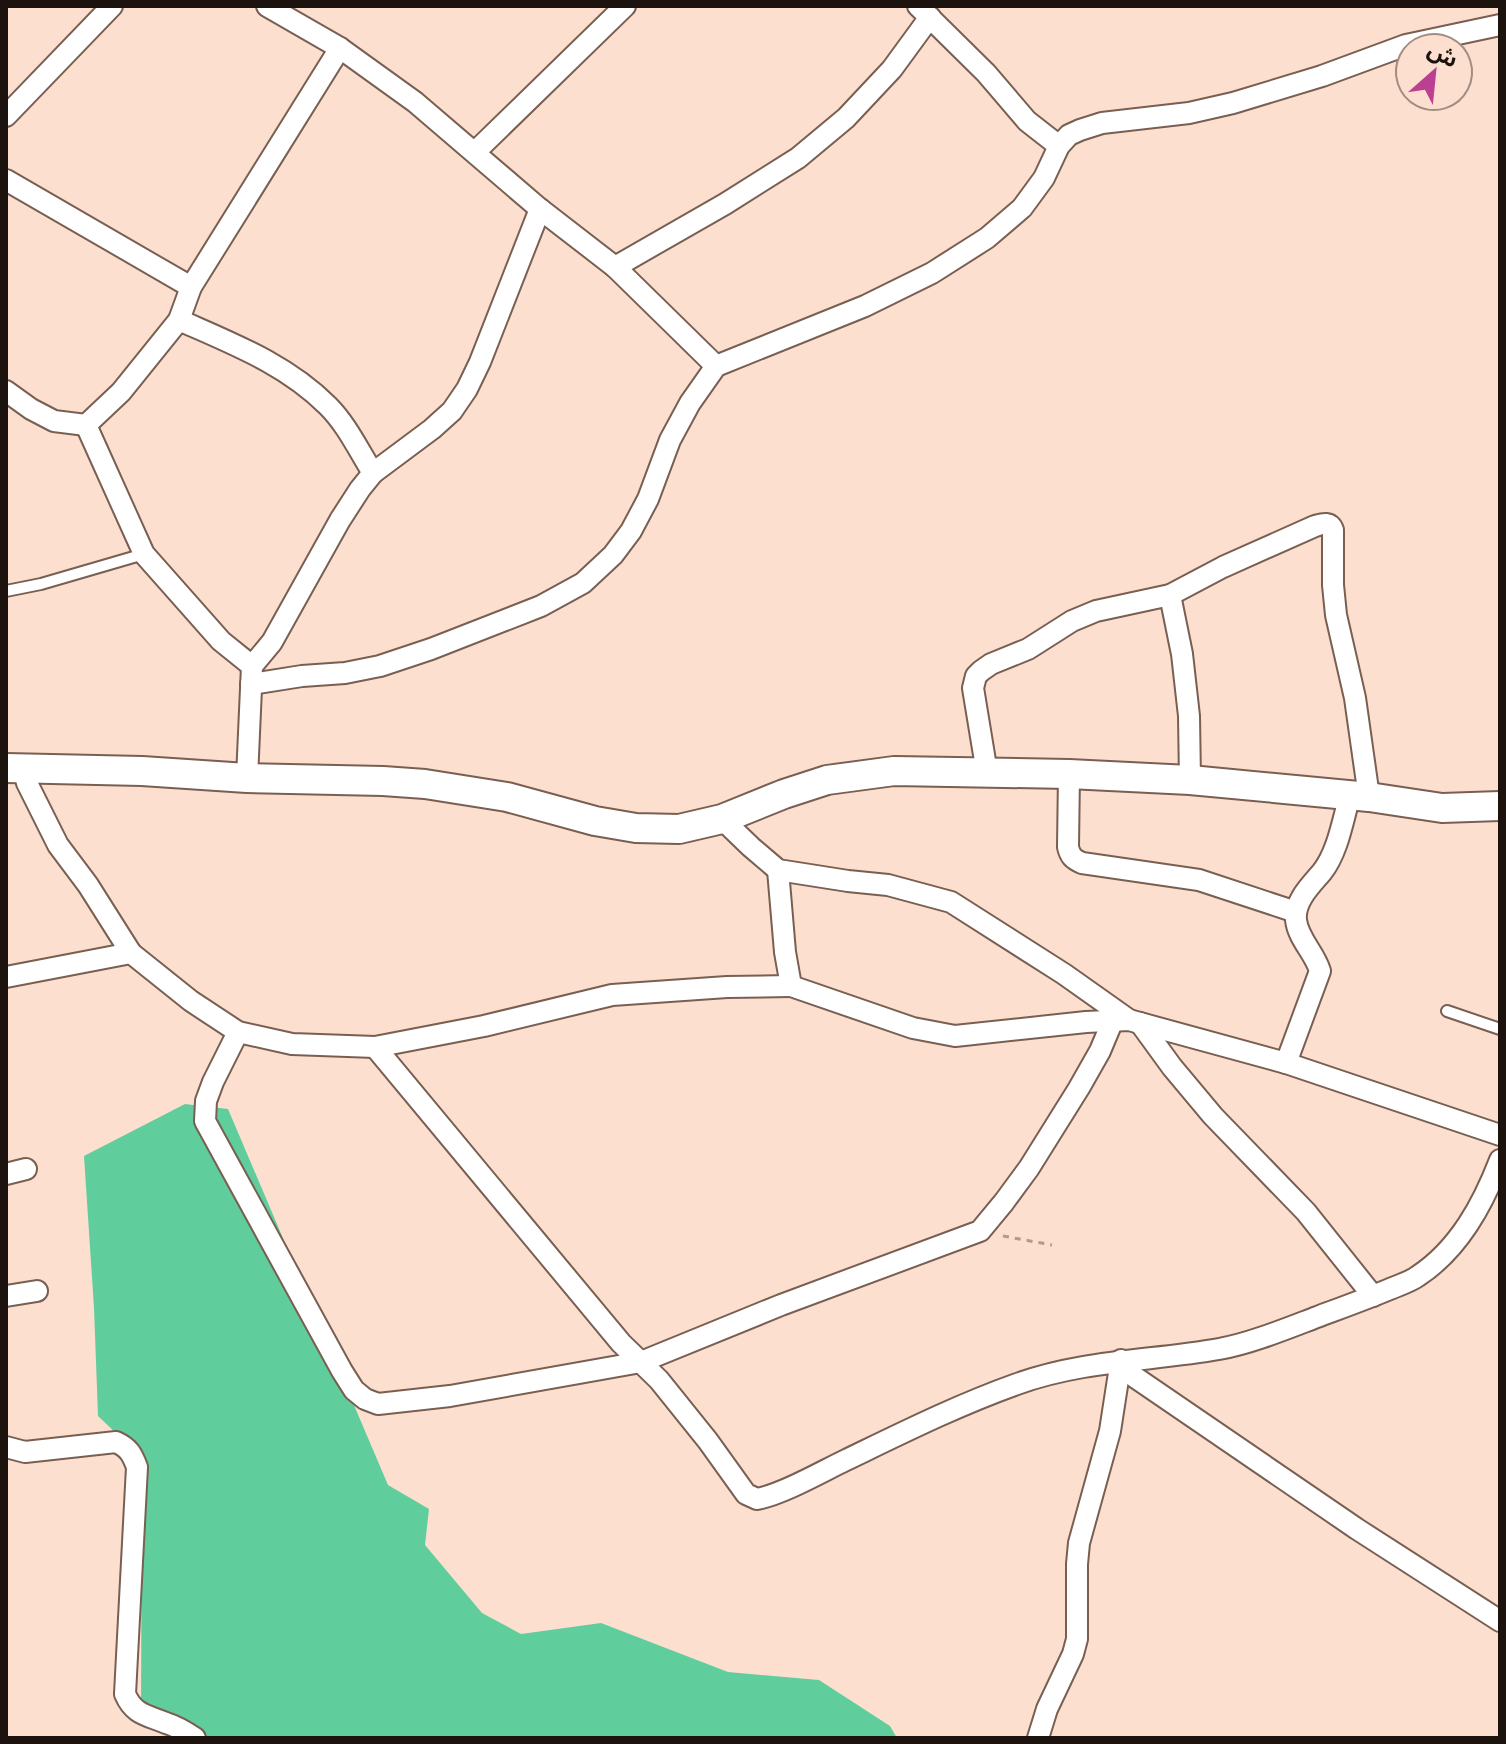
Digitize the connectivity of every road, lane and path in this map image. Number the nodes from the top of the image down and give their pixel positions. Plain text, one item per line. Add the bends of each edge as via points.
1 (112, 6) edge
2 (267, 6) edge
3 (625, 6) edge
4 (924, 12) edge
5 (1500, 25) edge
6 (340, 48) junction
7 (7, 112) edge
8 (1059, 146) junction
9 (475, 152) junction
10 (6, 180) edge
11 (540, 209) junction
12 (615, 267) junction
13 (191, 287) junction
14 (179, 320) junction
15 (716, 366) junction
16 (6, 391) edge
17 (86, 425) junction
18 (373, 473) junction
19 (144, 554) junction
20 (6, 591) edge
21 (1170, 595) junction
22 (252, 675) junction
23 (15, 768) edge
24 (987, 773) junction
25 (1069, 774) junction
26 (247, 778) junction
27 (1190, 780) junction
28 (1359, 796) junction
29 (1500, 806) edge
30 (722, 819) junction
31 (778, 870) junction
32 (1296, 912) junction
33 (131, 953) junction
34 (6, 977) edge
35 (791, 986) junction
36 (1447, 1011) dead end
37 (1127, 1021) junction
38 (1500, 1029) edge
39 (238, 1032) junction
40 (375, 1047) junction
41 (1286, 1063) junction
42 (1500, 1135) edge
43 (1500, 1160) edge
44 (980, 1231) junction
45 (1052, 1245) dead end
46 (37, 1291) dead end
47 (6, 1296) edge
48 (1373, 1296) junction
49 (641, 1362) junction
50 (1120, 1364) junction
51 (6, 1447) edge
52 (1500, 1621) edge
53 (195, 1738) edge
54 (1038, 1738) edge

1 - 7 street
2 - 6 street
3 - 9 street
4 - 8 street via 1027,121
4 - 12 street via 892,69 798,158
5 - 8 street via 1406,45 1233,103 1102,123 1069,135
6 - 9 street
6 - 13 street
8 - 15 street via 1022,208 987,238 865,306
9 - 11 street
10 - 13 street
11 - 12 street
11 - 18 street via 467,389 432,429
12 - 15 street
13 - 14 street
14 - 17 street via 121,392
14 - 18 street via 299,381 329,407
15 - 22 street via 670,440 631,531 583,583 541,606 380,666 345,673
16 - 17 street via 54,421
17 - 19 street
18 - 22 street via 340,520
19 - 20 lane
19 - 22 street
21 - 24 street via 1096,611 981,671 973,688
21 - 27 street via 1189,716
21 - 28 street via 1271,545 1323,523 1331,525 1336,615 1355,698
22 - 26 street
23 - 26 street
23 - 33 street via 58,845
24 - 25 street
24 - 30 street via 894,771 827,780
25 - 27 street
25 - 32 street via 1068,847 1075,859 1199,880
26 - 30 street via 425,784 507,797 636,828 679,829
27 - 28 street
28 - 29 street via 1442,808
28 - 32 street via 1329,861
30 - 31 street
31 - 35 street
31 - 37 street via 888,885 951,902
32 - 41 street via 1298,931 1320,971
33 - 34 street
33 - 39 street
35 - 37 street via 913,1028 955,1036
35 - 40 street via 612,995
36 - 38 lane
37 - 41 street
37 - 44 street via 1100,1051 1029,1168
37 - 48 street via 1306,1212
39 - 40 street via 292,1044
39 - 49 street via 213,1082 205,1121 354,1390 378,1404
40 - 49 street
41 - 42 street
43 - 48 street via 1486,1195 1456,1240 1416,1277
44 - 45 path
44 - 49 street
46 - 47 street
48 - 50 street via 1221,1349
49 - 50 street via 746,1494 757,1499 979,1397 1086,1365
50 - 52 street
50 - 54 street via 1110,1431 1079,1543 1077,1639
51 - 53 street via 25,1452 116,1442 132,1454 137,1467 125,1694 145,1716

